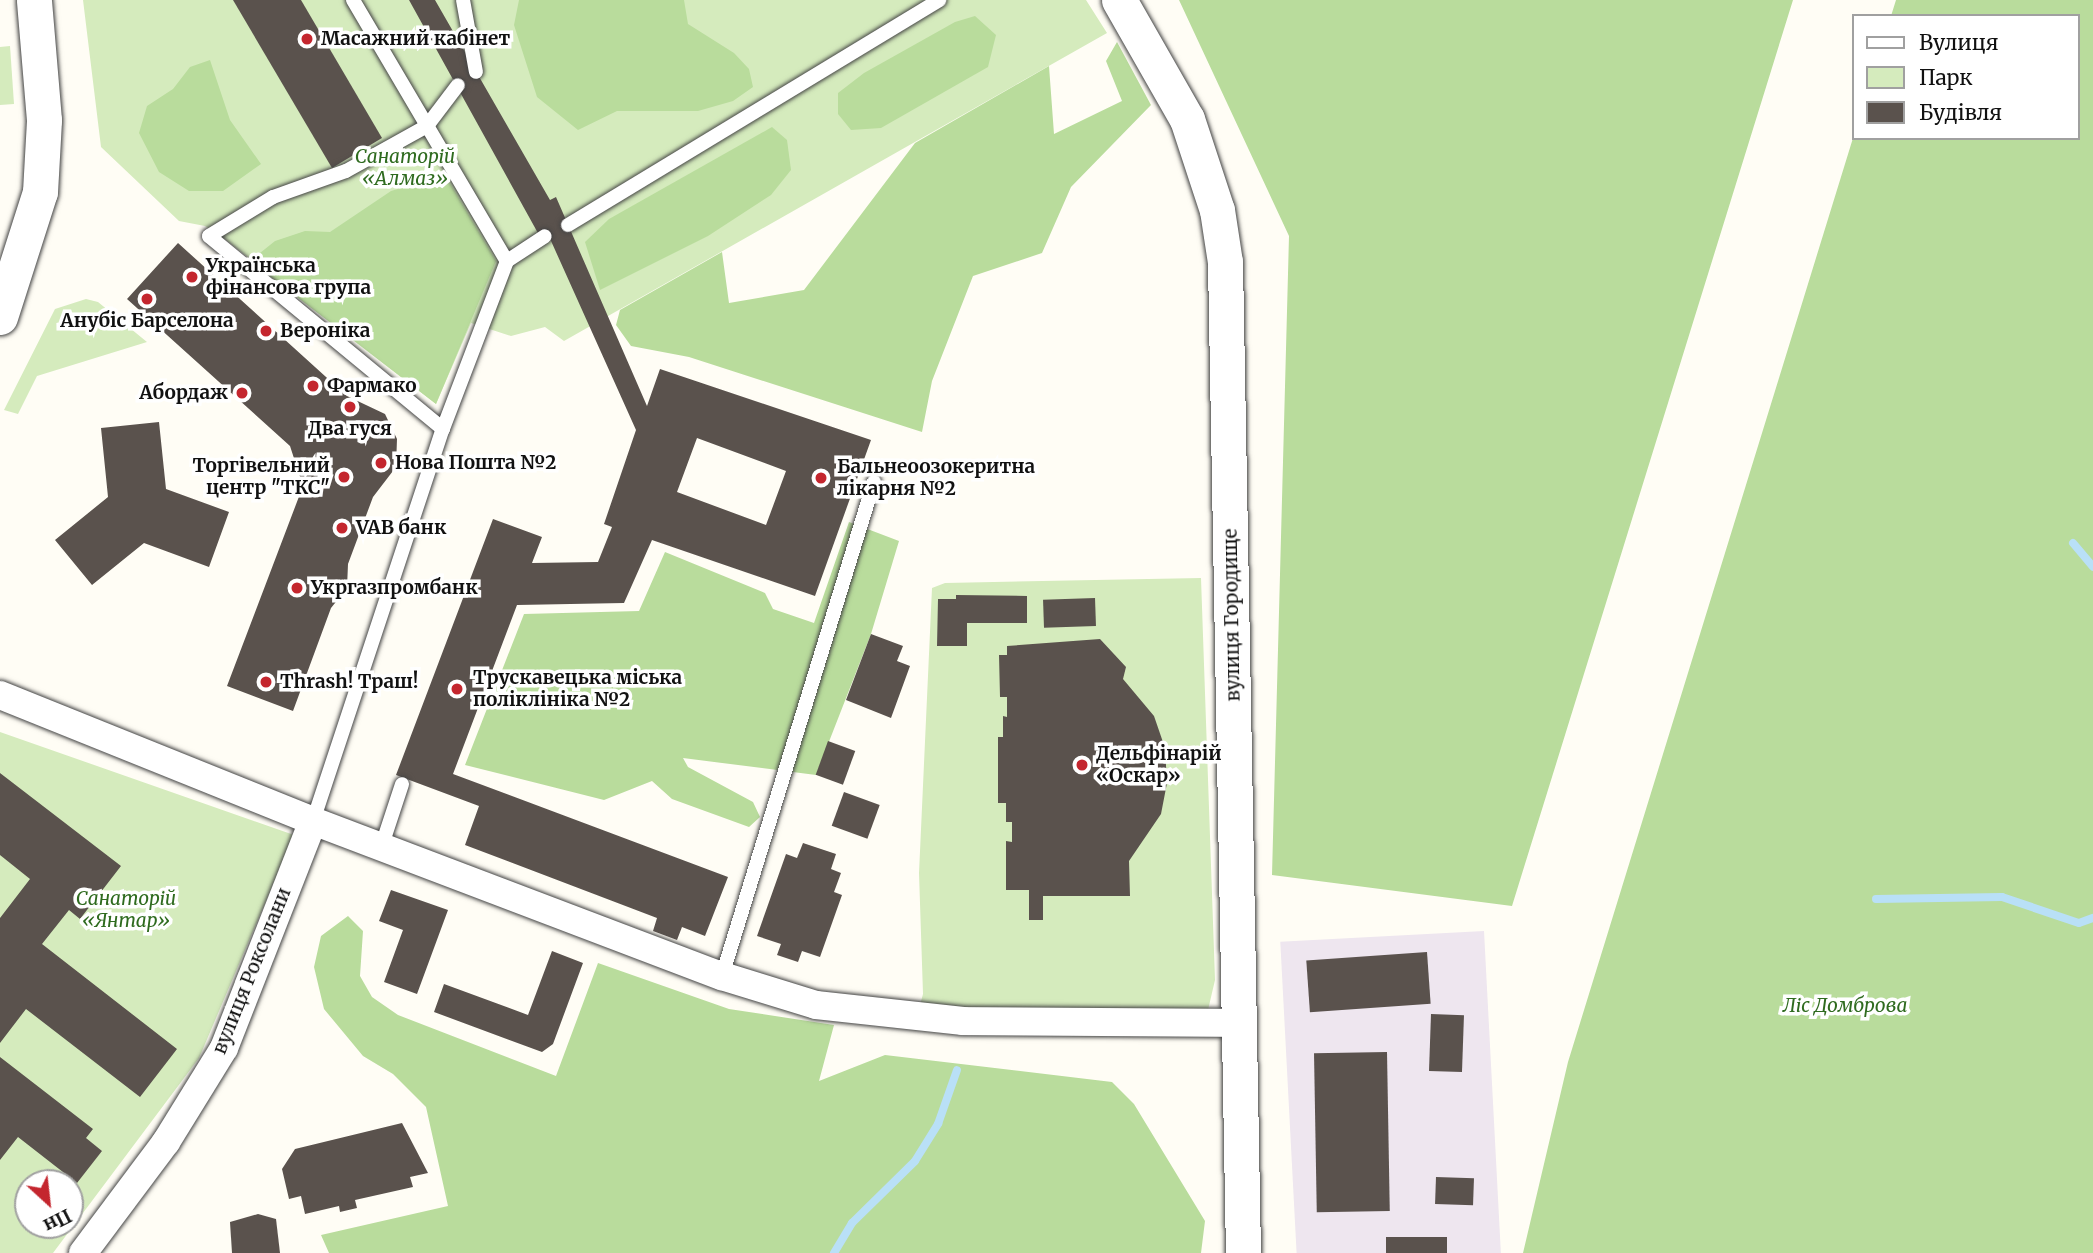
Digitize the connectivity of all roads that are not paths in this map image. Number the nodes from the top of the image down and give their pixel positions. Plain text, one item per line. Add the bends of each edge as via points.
1 (34, 0) edge
2 (353, 0) edge
3 (463, 0) edge
4 (939, 0) edge
5 (1119, 0) edge
6 (477, 72) dead end
7 (458, 85) dead end
8 (426, 126) junction
9 (568, 225) dead end
10 (545, 236) dead end
11 (507, 261) junction
12 (0, 317) edge
13 (443, 429) junction
14 (874, 482) dead end
15 (0, 695) edge
16 (402, 783) dead end
17 (313, 821) junction
18 (382, 845) junction
19 (722, 976) junction
20 (1239, 1023) junction
21 (83, 1253) edge
22 (1243, 1253) edge

1 - 12 street via 44,120 40,192
2 - 8 lane
3 - 6 lane
4 - 9 lane
5 - 20 street, вулиця Городище via 1187,119 1217,210 1225,262
7 - 8 lane
8 - 11 lane
8 - 13 lane via 345,171 273,197 209,236
10 - 11 lane
11 - 13 lane
13 - 17 lane
14 - 19 lane
15 - 17 street
16 - 18 lane
17 - 18 street
17 - 21 street, вулиця Роксолани via 224,1048 166,1142
18 - 19 street
19 - 20 street via 816,1005 879,1016
20 - 22 street, вулиця Городище

